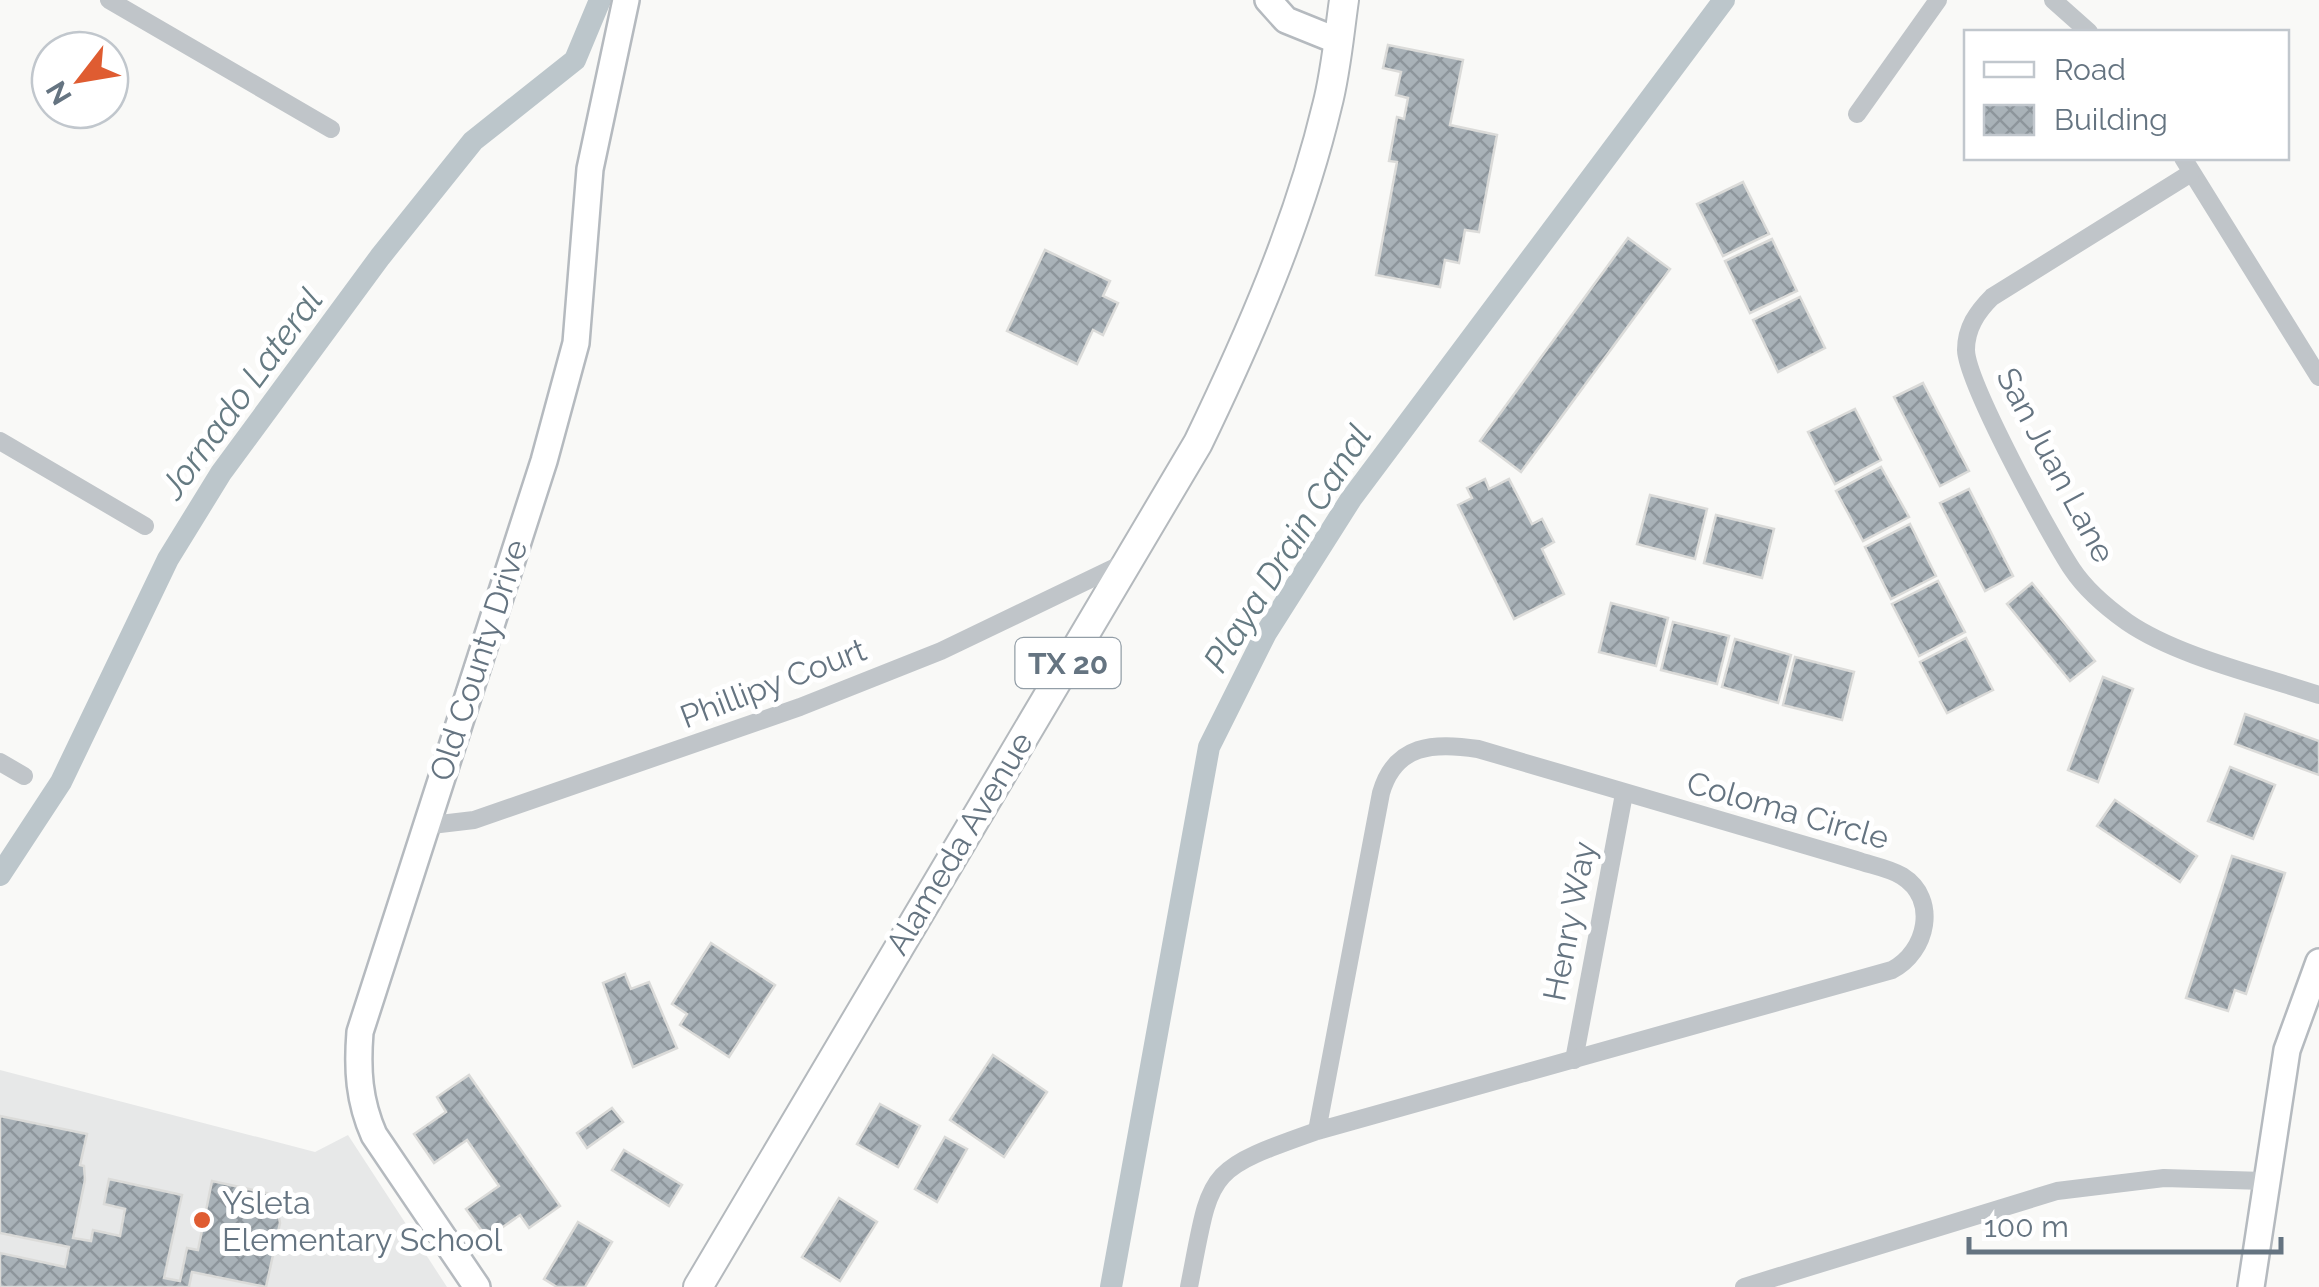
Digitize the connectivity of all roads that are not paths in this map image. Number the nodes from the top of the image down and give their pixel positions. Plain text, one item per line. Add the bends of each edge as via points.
1 (109, 0) edge
2 (626, 0) edge
3 (1268, 0) edge
4 (1344, 0) edge
5 (1938, 0) edge
6 (2053, 0) edge
7 (2087, 30) edge
8 (1338, 41) junction
9 (1856, 114) dead end
10 (332, 129) dead end
11 (2187, 165) edge
12 (2319, 376) edge
13 (0, 441) edge
14 (145, 526) dead end
15 (1130, 560) junction
16 (2319, 695) edge
17 (0, 762) edge
18 (24, 776) dead end
19 (1624, 794) junction
20 (424, 826) junction
21 (2317, 972) edge
22 (1574, 1060) junction
23 (1317, 1131) junction
24 (2264, 1181) junction
25 (478, 1287) edge
26 (698, 1287) edge
27 (1189, 1287) edge
28 (1744, 1287) edge
29 (2251, 1287) edge

1 - 10 street
2 - 20 street, Old County Drive via 590,169 576,343
3 - 8 street via 1286,20
4 - 8 main road, Alameda Avenue / TX 20
5 - 9 street
6 - 7 street
8 - 15 main road, Alameda Avenue / TX 20 via 1313,156 1256,315 1198,442
11 - 12 street
11 - 16 street, San Juan Lane via 1992,297 1970,326 1966,356 2036,504 2090,591 2132,626 2171,644
13 - 14 street
15 - 20 street, Phillipy Court via 942,651 800,707 474,820
15 - 26 main road, Alameda Avenue / TX 20
17 - 18 street
19 - 22 street, Henry Way
19 - 22 street, Coloma Circle via 1898,874 1916,889 1924,910 1922,938 1892,970
19 - 23 street, Coloma Circle via 1448,744 1418,748 1394,766 1381,793
20 - 25 street, Old County Drive via 371,989 357,1066 362,1109
21 - 24 street via 2287,1050
22 - 23 street, Coloma Circle
23 - 27 street, Coloma Circle via 1244,1157 1214,1183
24 - 28 street via 2164,1178 2056,1191
24 - 29 street

